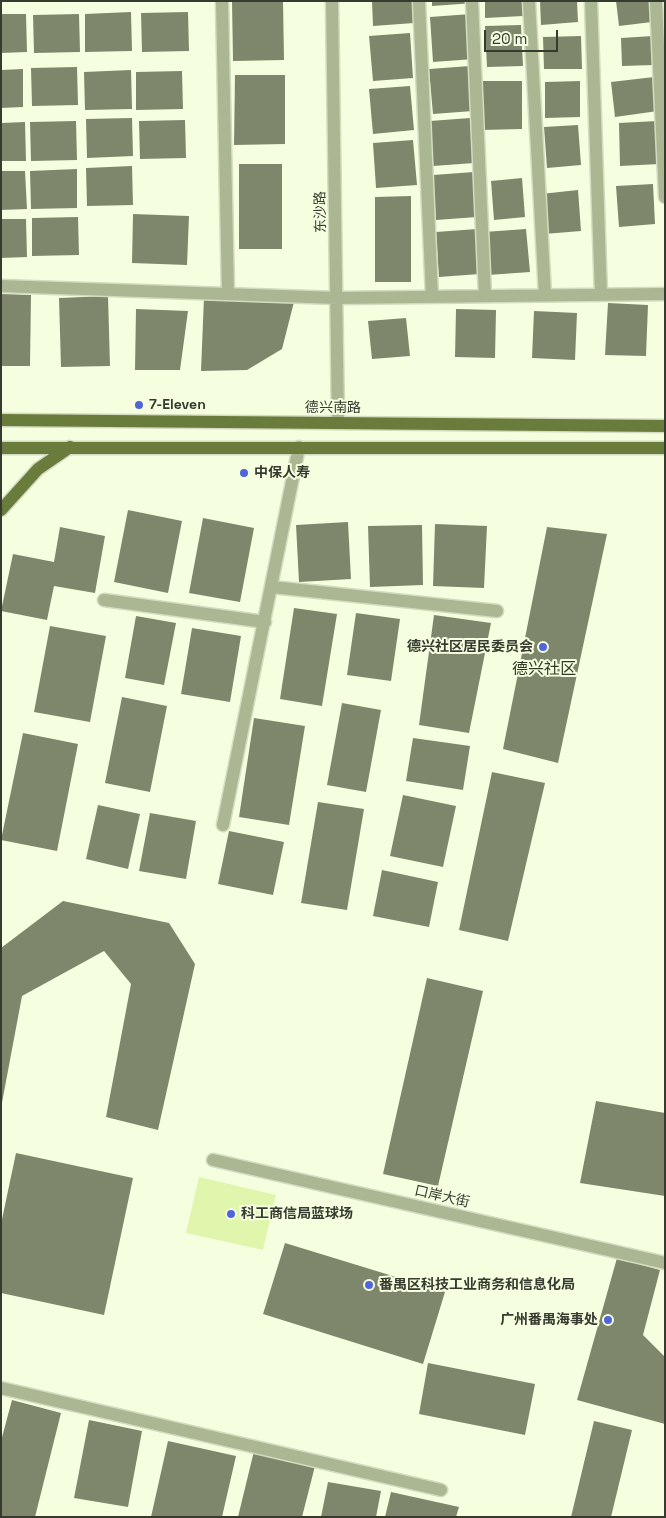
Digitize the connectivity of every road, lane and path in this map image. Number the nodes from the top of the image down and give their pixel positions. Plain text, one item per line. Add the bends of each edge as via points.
1 (222, 1) edge
2 (332, 1) edge
3 (419, 1) edge
4 (472, 1) edge
5 (529, 1) edge
6 (591, 1) edge
7 (656, 1) edge
8 (665, 197) edge
9 (1, 286) edge
10 (228, 294) junction
11 (665, 294) edge
12 (545, 295) junction
13 (601, 295) junction
14 (485, 296) junction
15 (432, 297) junction
16 (337, 298) junction
17 (1, 420) edge
18 (338, 423) junction
19 (665, 426) edge
20 (70, 447) junction
21 (299, 447) junction
22 (1, 448) edge
23 (665, 448) edge
24 (1, 510) edge
25 (272, 587) junction
26 (104, 600) dead end
27 (497, 611) dead end
28 (265, 622) junction
29 (223, 825) dead end
30 (213, 1160) dead end
31 (665, 1263) edge
32 (1, 1388) edge
33 (441, 1490) dead end

1 - 10 street
2 - 16 street, 东沙路
3 - 15 street
4 - 14 street
5 - 12 street
6 - 13 street
7 - 8 street
9 - 10 street
10 - 16 street
11 - 13 street
12 - 13 street
12 - 14 street
14 - 15 street
15 - 16 street
16 - 18 street, 东沙路
17 - 18 main road, 德兴南路
18 - 19 main road, 德兴南路
20 - 21 main road
20 - 22 main road
20 - 24 main road via 38,469
21 - 23 main road
21 - 25 street
25 - 27 street
25 - 28 street
26 - 28 street
28 - 29 street
30 - 31 street, 口岸大街
32 - 33 street

